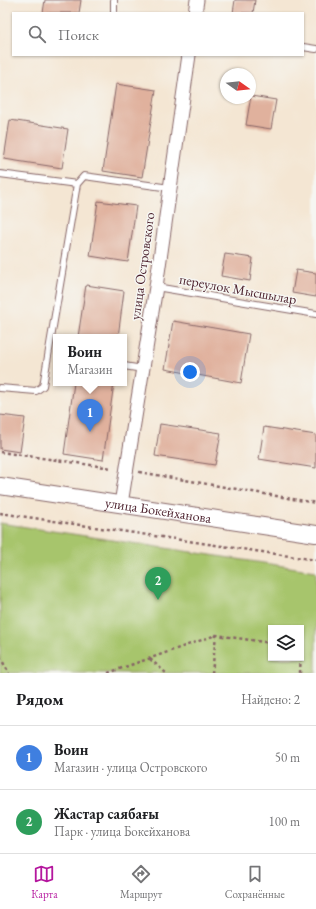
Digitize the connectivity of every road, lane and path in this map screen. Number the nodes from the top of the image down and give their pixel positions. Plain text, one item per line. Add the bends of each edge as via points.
1 (114, 0) edge
2 (197, 0) edge
3 (114, 12) edge
4 (195, 12) edge
5 (304, 47) edge
6 (316, 49) edge
7 (189, 56) edge
8 (0, 174) edge
9 (77, 184) junction
10 (170, 188) junction
11 (156, 287) junction
12 (316, 314) edge
13 (49, 353) junction
14 (53, 354) edge
15 (127, 366) edge
16 (143, 369) junction
17 (0, 388) edge
18 (0, 452) edge
19 (127, 470) junction
20 (0, 486) edge
21 (316, 503) edge
22 (122, 504) junction
23 (0, 513) edge
24 (316, 534) edge
25 (316, 560) edge
26 (216, 635) junction
27 (268, 643) edge
28 (0, 657) edge
29 (150, 658) junction
30 (301, 661) edge
31 (9, 673) edge
32 (108, 673) edge
33 (166, 673) edge
34 (212, 673) edge
35 (300, 673) edge

1 - 3 lane
2 - 4 street
5 - 6 lane
7 - 10 street, улица Островского
8 - 9 lane
9 - 10 lane via 84,176
9 - 13 lane
10 - 11 street, улица Островского
11 - 12 lane, переулок Мысшылар
11 - 16 street, улица Островского
13 - 14 lane
13 - 17 lane via 43,386 36,392
15 - 16 lane
16 - 19 street, улица Островского
18 - 19 path
19 - 21 path
19 - 22 street, улица Островского
20 - 22 street, улица Бокейханова
22 - 24 street, улица Бокейханова
23 - 25 path
26 - 27 path
26 - 29 path
26 - 34 path
28 - 31 path
29 - 32 path
29 - 33 path
30 - 35 path

